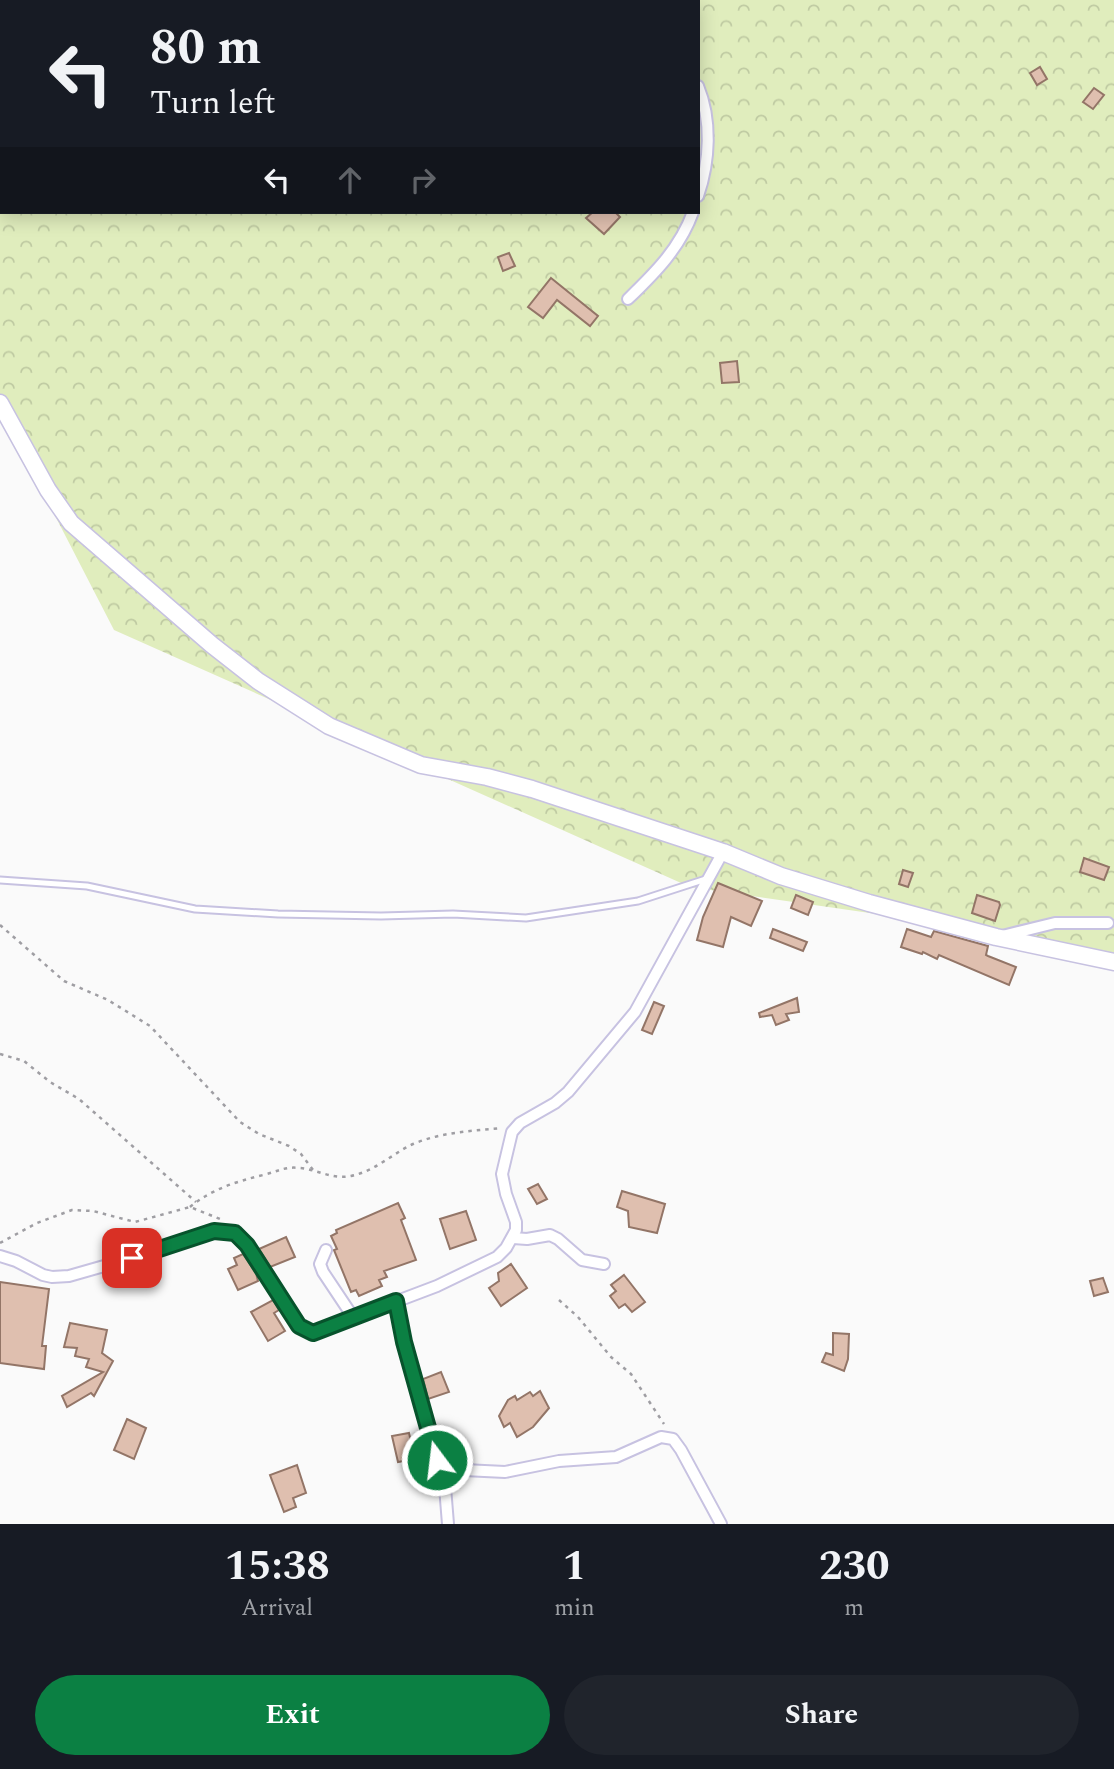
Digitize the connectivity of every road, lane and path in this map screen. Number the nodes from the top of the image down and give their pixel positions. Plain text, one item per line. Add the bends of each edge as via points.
1 (700, 94) edge
2 (700, 186) edge
3 (692, 214) edge
4 (628, 299) dead end
5 (0, 403) edge
6 (723, 852) junction
7 (708, 878) junction
8 (0, 880) edge
9 (1108, 923) dead end
10 (0, 925) edge
11 (996, 937) junction
12 (1114, 962) edge
13 (0, 1054) edge
14 (517, 1126) junction
15 (313, 1170) junction
16 (196, 1202) junction
17 (190, 1207) junction
18 (235, 1233) junction
19 (513, 1238) junction
20 (0, 1243) edge
21 (326, 1250) dead end
22 (0, 1256) edge
23 (604, 1264) dead end
24 (559, 1300) dead end
25 (396, 1301) junction
26 (353, 1317) junction
27 (673, 1439) junction
28 (437, 1460) junction
29 (448, 1524) edge
30 (721, 1524) edge

1 - 2 street via 708,125
3 - 4 street via 663,265
5 - 6 street via 47,490 71,523 212,645 310,715 421,765 532,789
6 - 7 street
6 - 11 street via 794,880
7 - 8 lane via 638,901 526,918 209,910 88,886
7 - 14 street via 635,1012 568,1091
9 - 11 street via 1055,923
10 - 15 path via 64,981 139,1017 240,1122 289,1146
11 - 12 street
13 - 16 path via 24,1061 79,1099
14 - 15 path via 438,1136 352,1176 335,1178
14 - 19 street via 509,1138 502,1174 516,1222
15 - 16 path via 284,1168 214,1190
16 - 17 path
17 - 18 path via 220,1219
17 - 20 path via 135,1223 72,1210
18 - 22 street via 214,1231 61,1277 43,1275
18 - 26 street via 299,1326 313,1333
19 - 23 street via 550,1235 582,1260
19 - 25 street via 497,1256
21 - 26 street via 320,1264 323,1272
24 - 27 path via 631,1374
25 - 26 street
25 - 28 street
27 - 28 street via 657,1438 616,1457 559,1461 518,1471 464,1470
27 - 30 street
28 - 29 street

